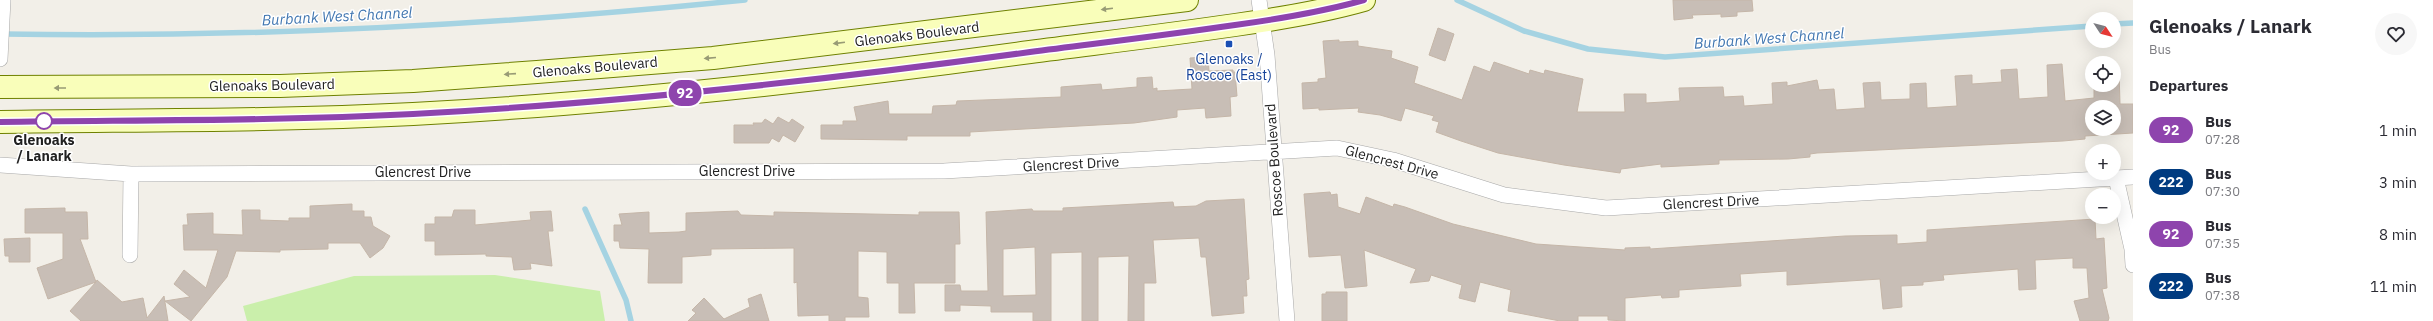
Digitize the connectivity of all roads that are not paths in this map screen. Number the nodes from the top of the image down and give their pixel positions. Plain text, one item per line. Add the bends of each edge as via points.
1 (1187, 0) edge
2 (1259, 0) edge
3 (1364, 0) edge
4 (3, 5) edge
5 (1262, 21) junction
6 (0, 59) edge
7 (0, 87) edge
8 (0, 122) edge
9 (1273, 153) junction
10 (0, 165) edge
11 (132, 174) junction
12 (2133, 177) edge
13 (2121, 178) edge
14 (2085, 180) edge
15 (2116, 180) edge
16 (130, 255) dead end
17 (2133, 265) edge
18 (1287, 321) edge

1 -> 7 main road, Glenoaks Boulevard via 713,58 537,72 413,81 280,86
2 - 5 street, Roscoe Boulevard
3 - 5 main road
4 - 6 street
5 - 8 main road via 716,91 399,114 280,119
5 - 9 street, Roscoe Boulevard via 1267,56
9 - 11 street, Glencrest Drive via 944,171
9 - 14 street, Glencrest Drive via 1337,148 1393,160 1504,195 1606,208
9 - 18 street, Roscoe Boulevard
10 - 11 street, Glencrest Drive
11 - 16 street
12 - 13 street, Glencrest Drive
15 - 17 street via 2132,248

